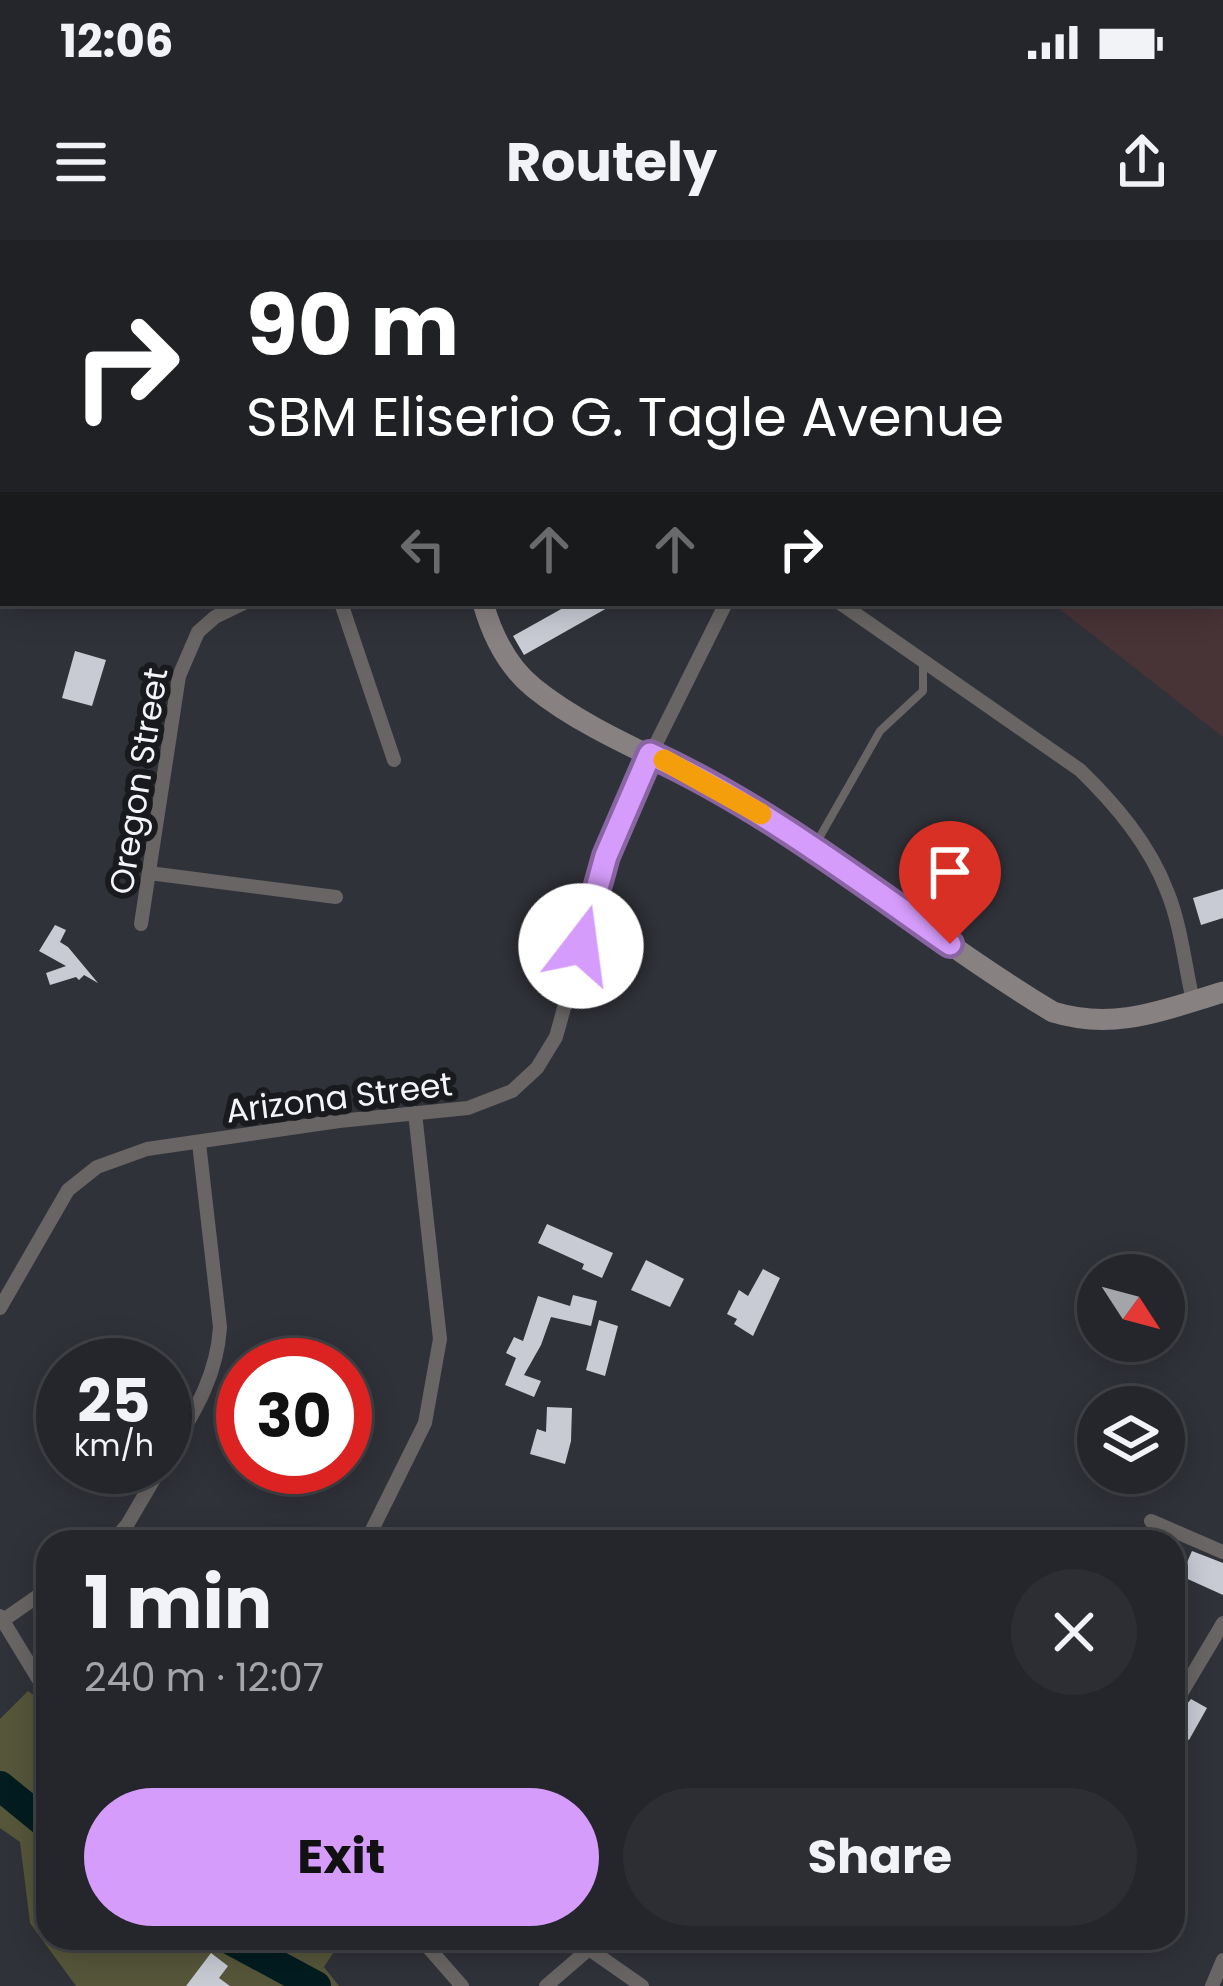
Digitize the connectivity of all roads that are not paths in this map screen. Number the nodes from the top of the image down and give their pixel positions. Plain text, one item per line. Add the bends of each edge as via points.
1 (238, 606) edge
2 (342, 606) edge
3 (484, 606) edge
4 (724, 606) edge
5 (844, 606) edge
6 (923, 660) junction
7 (650, 754) junction
8 (394, 760) dead end
9 (813, 848) junction
10 (149, 873) junction
11 (336, 897) dead end
12 (141, 924) dead end
13 (1223, 992) edge
14 (1192, 1001) junction
15 (415, 1113) junction
16 (199, 1143) junction
17 (0, 1308) edge
18 (192, 1414) edge
19 (146, 1494) edge
20 (1151, 1521) dead end
21 (123, 1530) edge
22 (372, 1530) edge
23 (1172, 1530) edge
24 (1185, 1536) edge
25 (1223, 1552) edge
26 (36, 1596) edge
27 (1, 1618) edge
28 (1223, 1623) edge
29 (36, 1675) edge
30 (1185, 1687) edge
31 (430, 1950) edge
32 (585, 1950) edge
33 (599, 1950) edge
34 (1223, 1960) edge
35 (462, 1986) edge
36 (546, 1986) edge
37 (643, 1986) edge
38 (1212, 1986) edge

1 - 10 street, Oregon Street via 198,632 179,676
2 - 8 street
3 - 7 street via 508,660 530,685
4 - 7 street, Arizona Street
5 - 6 street
6 - 9 lane via 923,691 880,730
6 - 14 street via 1080,770 1131,826 1168,893
7 - 9 street
7 - 15 street, Arizona Street via 606,856 556,1037 536,1068 490,1100
9 - 14 street via 1053,1012 1110,1022
10 - 11 street
10 - 12 street, Oregon Street
13 - 14 street
15 - 16 street, Arizona Street
15 - 22 street via 440,1339 425,1423
16 - 17 street, Arizona Street via 147,1149 82,1178
16 - 18 street via 220,1327 212,1380
19 - 21 street
20 - 23 street
24 - 25 street
26 - 27 street
27 - 29 street
28 - 30 street
31 - 35 street
32 - 36 street
33 - 37 street
34 - 38 street

